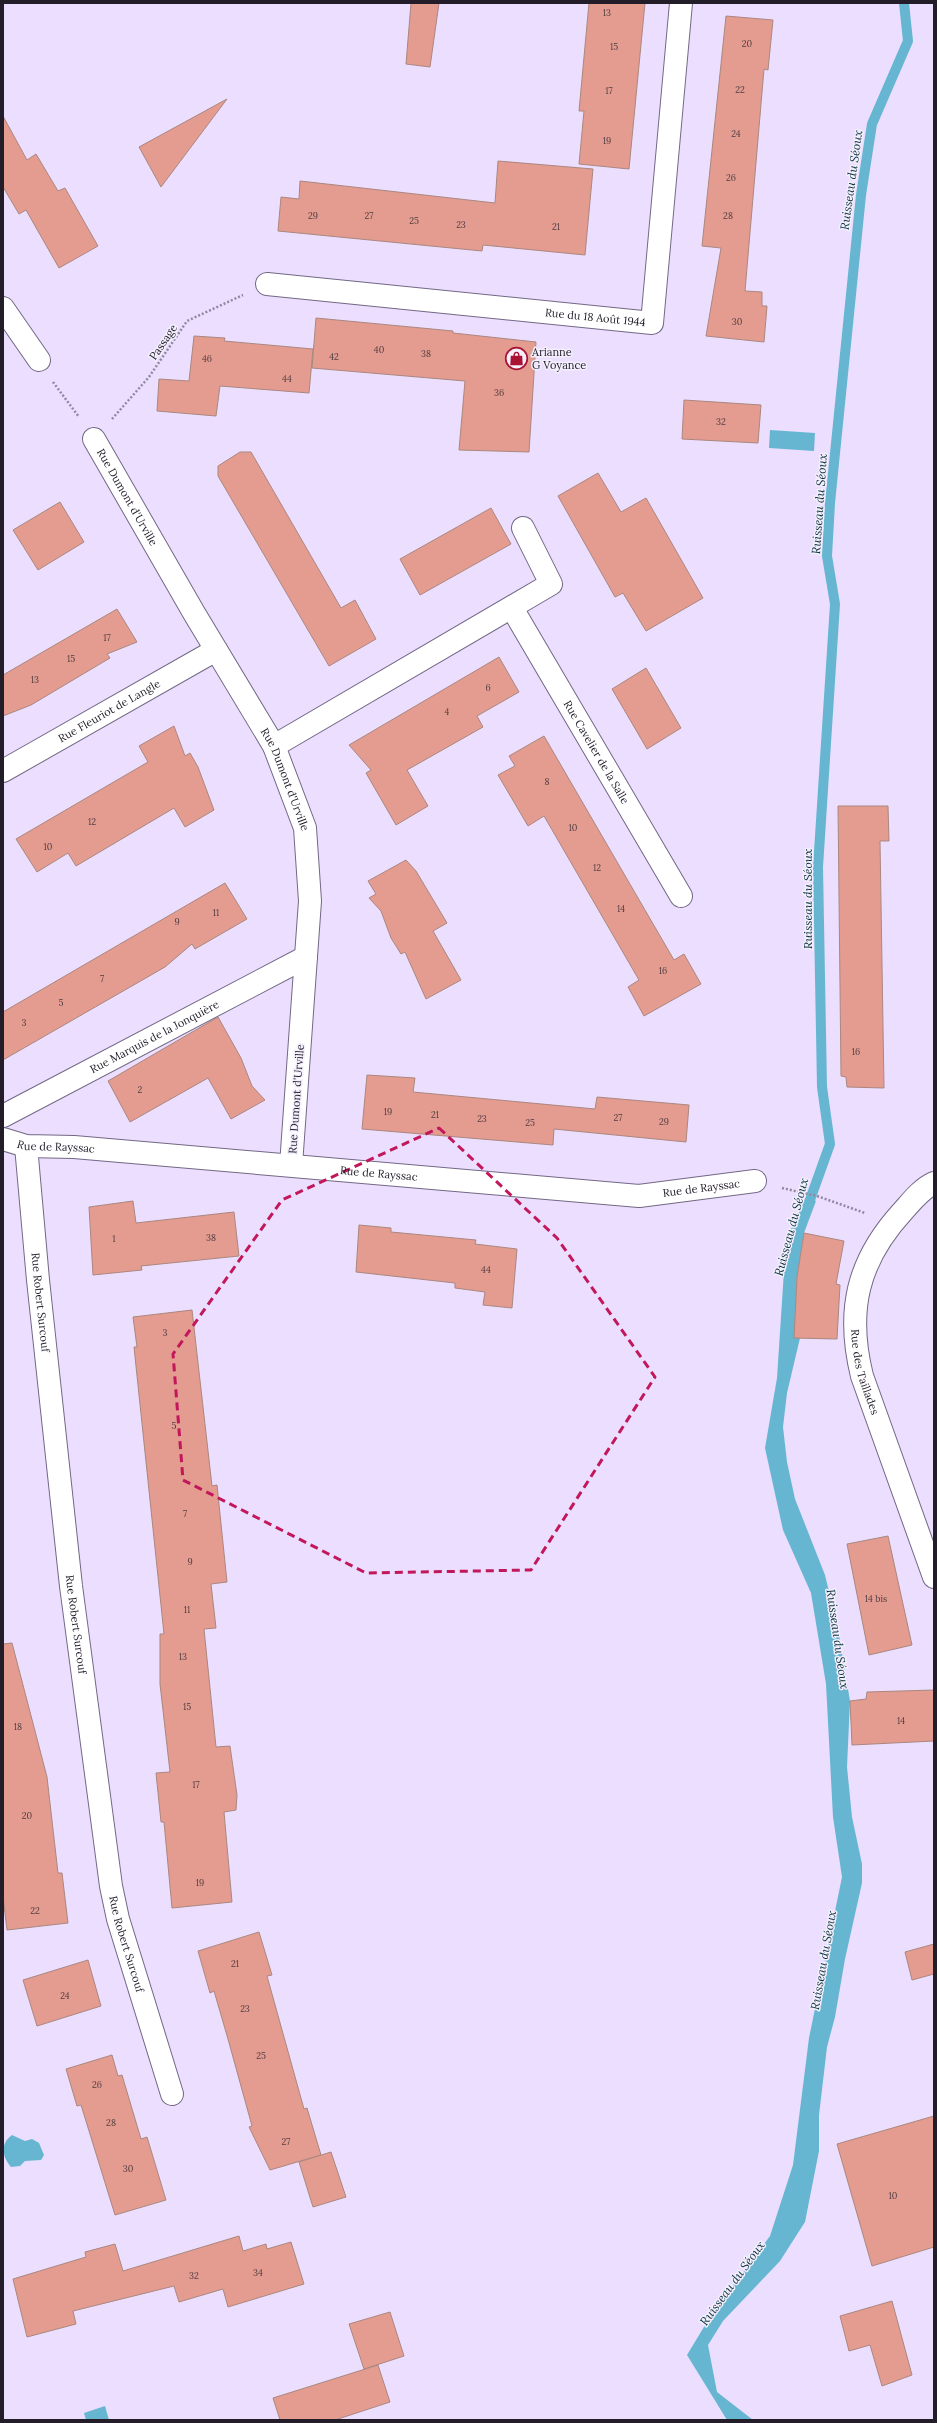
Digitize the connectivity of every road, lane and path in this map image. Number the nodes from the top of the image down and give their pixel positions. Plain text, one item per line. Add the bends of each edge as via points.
1 (681, 3) edge
2 (267, 284) joint
3 (3, 308) edge
4 (39, 360) joint
5 (94, 439) junction
6 (523, 528) dead end
7 (512, 608) junction
8 (216, 650) junction
9 (274, 746) junction
10 (3, 771) edge
11 (681, 896) dead end
12 (306, 957) junction
13 (3, 1116) edge
14 (3, 1139) edge
15 (26, 1146) junction
16 (291, 1165) junction
17 (754, 1181) dead end
18 (934, 1182) edge
19 (796, 1191) dead end
20 (892, 1223) junction
21 (934, 1577) edge
22 (172, 2094) dead end

1 - 2 street, Rue du 18 Août 1944 via 652,323
2 - 5 path, Passage via 187,321 149,377
3 - 4 street
4 - 5 path
5 - 8 street, Rue Dumont d'Urville
6 - 7 street via 551,584
7 - 9 street
7 - 11 street, Rue Cavelier de la Salle
8 - 9 street, Rue Dumont d'Urville
8 - 10 street, Rue Fleuriot de Langle
9 - 12 street, Rue Dumont d'Urville via 305,828 310,901
12 - 13 street, Rue Marquis de la Jonquière
12 - 16 street, Rue Dumont d'Urville
14 - 15 street, Rue de Rayssac
15 - 16 street, Rue de Rayssac via 74,1147
15 - 22 street, Rue Robert Surcouf via 71,1586 111,1886 118,1919
16 - 17 street, Rue de Rayssac via 639,1196
18 - 20 street, Rue des Taillades via 926,1187
19 - 20 path
20 - 21 street, Rue des Taillades via 870,1254 858,1293 854,1324 856,1349 862,1376

